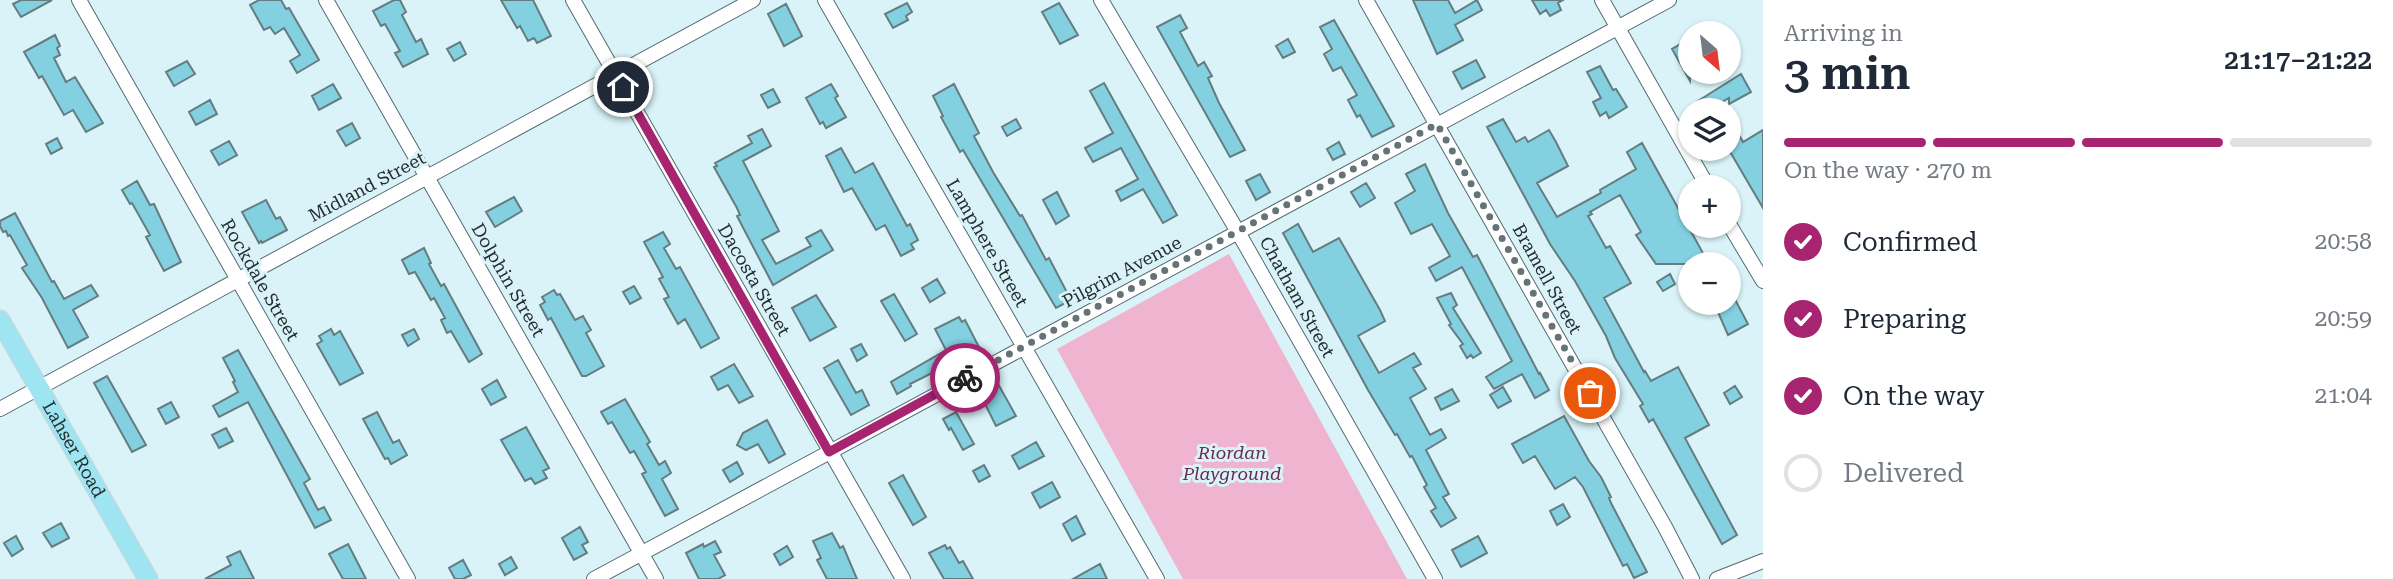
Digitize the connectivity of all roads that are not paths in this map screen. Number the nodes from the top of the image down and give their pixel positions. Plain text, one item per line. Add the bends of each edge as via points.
1 (79, 0) edge
2 (326, 0) edge
3 (573, 0) edge
4 (753, 0) edge
5 (825, 0) edge
6 (1101, 0) edge
7 (1366, 0) edge
8 (1602, 0) edge
9 (1669, 0) edge
10 (1618, 28) junction
11 (616, 75) junction
12 (1437, 124) junction
13 (1701, 175) edge
14 (426, 177) junction
15 (1238, 232) junction
16 (1738, 238) edge
17 (236, 279) junction
18 (1763, 281) edge
19 (0, 320) edge
20 (1024, 346) junction
21 (38, 387) junction
22 (0, 409) edge
23 (829, 452) junction
24 (642, 553) junction
25 (1763, 561) edge
26 (148, 579) edge
27 (408, 579) edge
28 (594, 579) edge
29 (656, 579) edge
30 (903, 579) edge
31 (1157, 579) edge
32 (1435, 579) edge
33 (1692, 579) edge
34 (1717, 579) edge

1 - 17 street, Rockdale Street
2 - 14 street, Dolphin Street
3 - 11 street, Dacosta Street
4 - 11 street, Midland Street
5 - 20 street, Lamphere Street
6 - 15 street, Chatham Street
7 - 12 street, Bramell Street
8 - 10 street
9 - 10 street, Pilgrim Avenue
10 - 12 street, Pilgrim Avenue
10 - 13 street
11 - 14 street, Midland Street
11 - 23 street, Dacosta Street
12 - 15 street, Pilgrim Avenue
12 - 33 street, Bramell Street
14 - 17 street, Midland Street
14 - 24 street, Dolphin Street
15 - 20 street, Pilgrim Avenue
15 - 32 street, Chatham Street
16 - 18 street
17 - 21 street, Midland Street
17 - 27 street, Rockdale Street
19 - 21 main road, Lahser Road
20 - 23 street, Pilgrim Avenue
20 - 31 street, Lamphere Street
21 - 22 street, Midland Street
21 - 26 main road, Lahser Road
23 - 24 street, Pilgrim Avenue
23 - 30 street, Dacosta Street
24 - 28 street, Pilgrim Avenue
24 - 29 street, Dolphin Street
25 - 34 street

